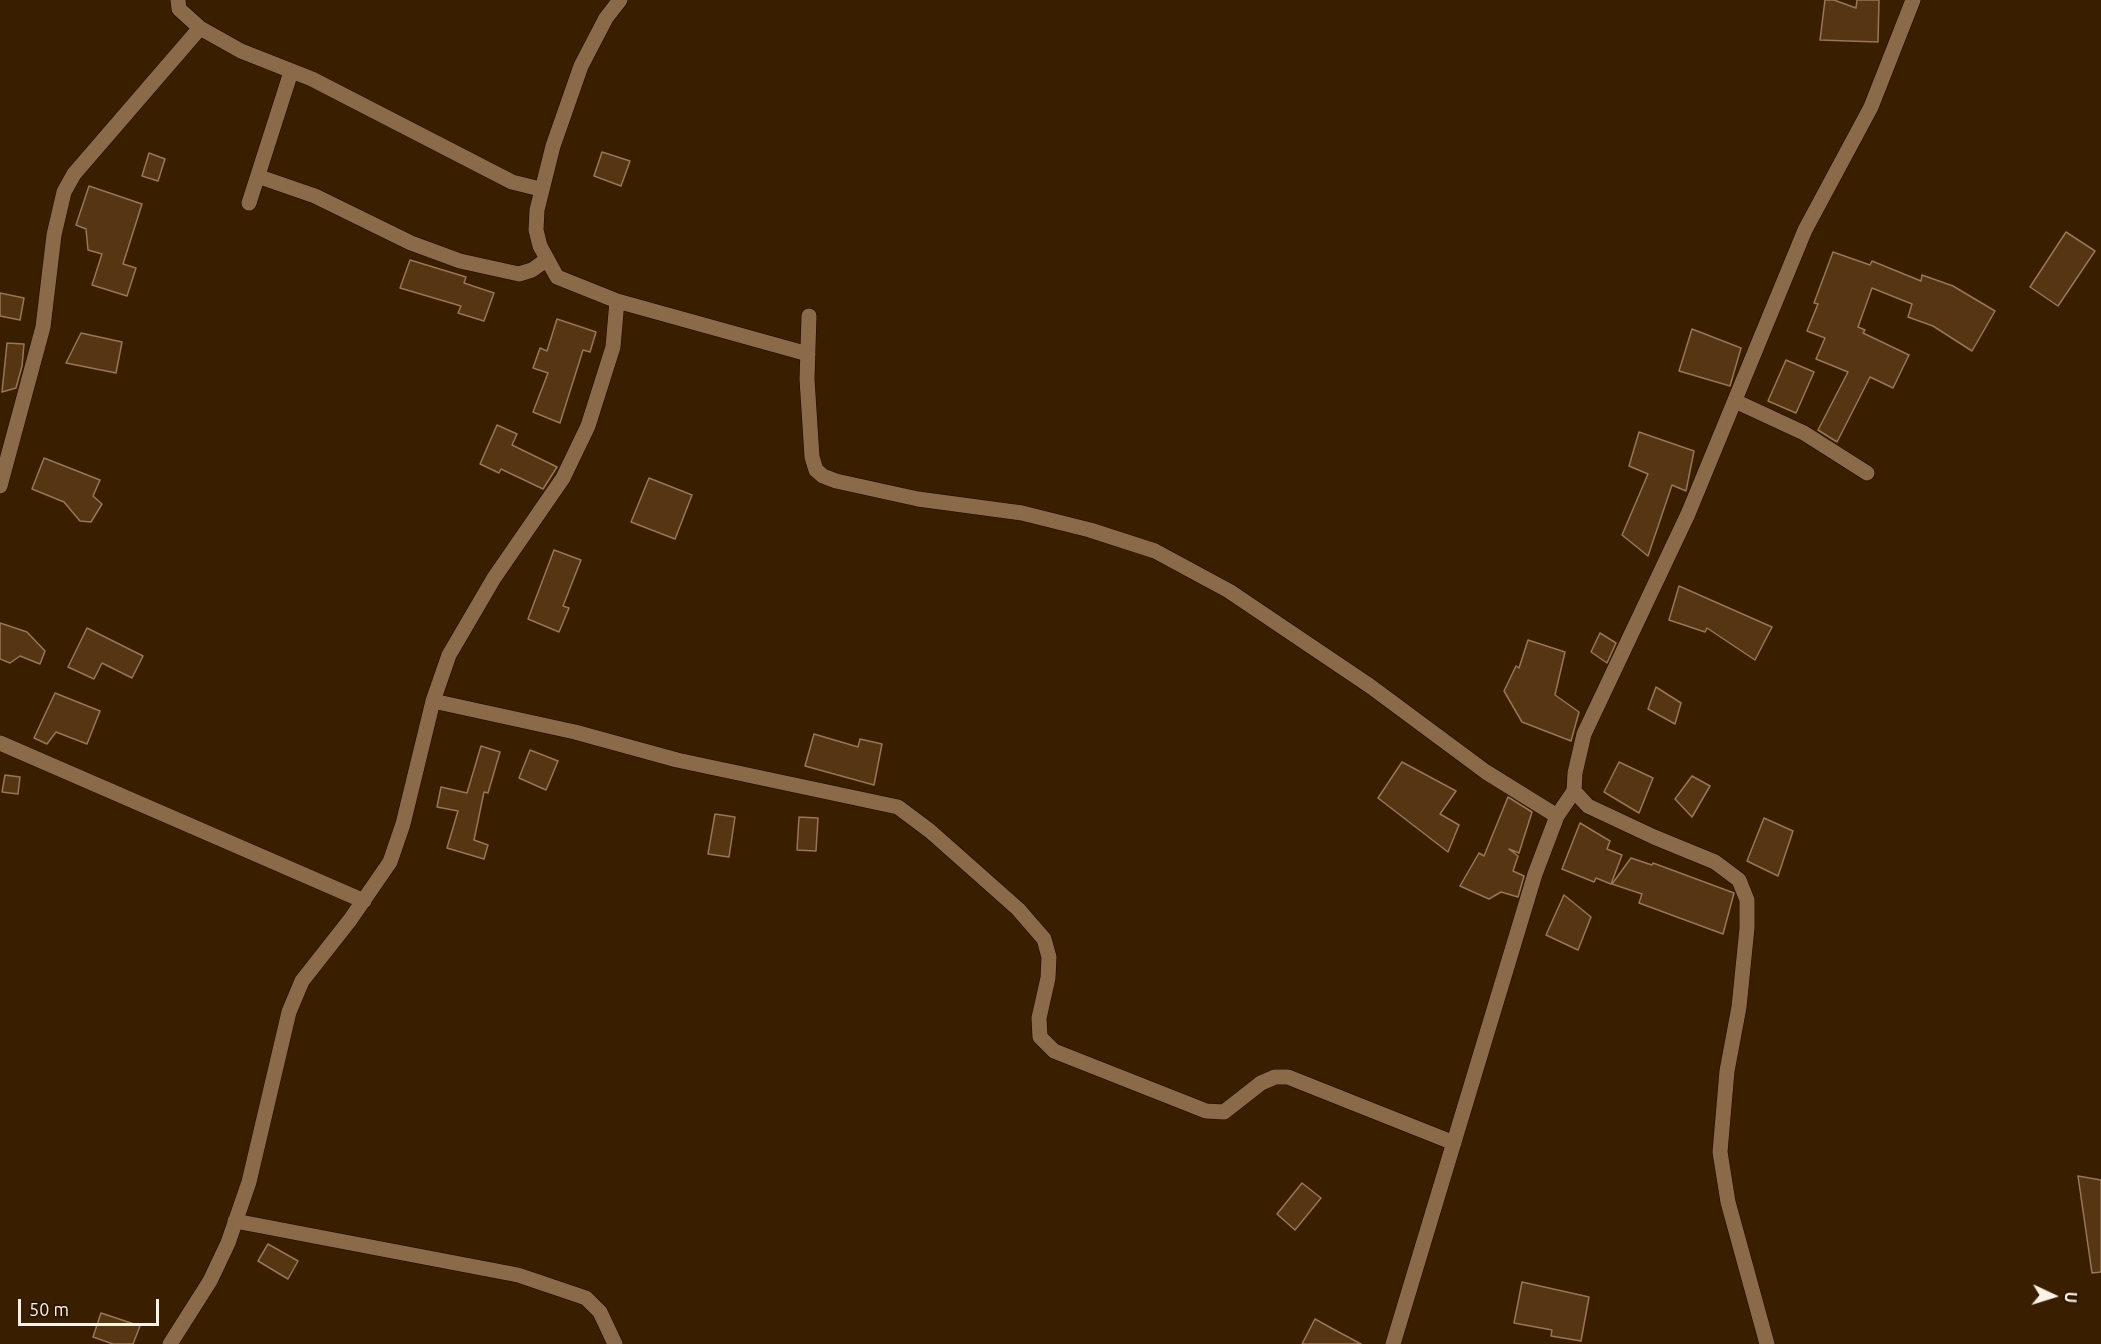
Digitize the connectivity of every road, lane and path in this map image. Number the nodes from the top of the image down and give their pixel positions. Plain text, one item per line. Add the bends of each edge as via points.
1 (621, 0) edge
2 (1913, 0) edge
3 (182, 9) edge
4 (200, 28) junction
5 (291, 72) junction
6 (260, 177) junction
7 (535, 188) junction
8 (249, 203) dead end
9 (540, 264) junction
10 (617, 301) junction
11 (810, 316) dead end
12 (808, 354) junction
13 (1735, 401) junction
14 (1867, 473) dead end
15 (0, 486) edge
16 (433, 701) junction
17 (0, 743) edge
18 (1574, 791) junction
19 (1557, 816) junction
20 (364, 901) junction
21 (1454, 1143) junction
22 (235, 1221) junction
23 (170, 1344) edge
24 (615, 1344) edge
25 (1393, 1344) edge
26 (1767, 1344) edge

1 - 7 street via 606,18 581,66
2 - 13 street via 1871,107 1805,230
3 - 4 street
4 - 5 street
4 - 15 street via 67,184 54,235 43,327
5 - 6 street
5 - 7 street via 312,79 512,182
6 - 8 street
6 - 9 street via 315,196 411,243 460,261 519,274
7 - 9 street
9 - 10 street via 557,277
10 - 12 street
10 - 16 street via 613,347 588,426 563,478 494,578 448,655
11 - 12 street
12 - 19 street via 812,457 816,470 823,476 918,499 1022,513 1155,551 1229,591 1370,686 1486,772
13 - 14 street via 1804,433
13 - 18 street via 1688,514 1584,734
16 - 20 street via 390,862
16 - 21 street via 575,732 677,760 898,807 1018,909 1044,939 1049,957 1039,1018 1040,1037 1054,1051 1206,1111 1224,1112 1262,1083 1288,1077
17 - 20 street
18 - 19 street
18 - 26 street via 1588,806 1715,862 1740,880 1748,900 1720,1152 1728,1202
19 - 21 street via 1535,874
20 - 22 street via 302,981 290,1012 249,1182
21 - 25 street
22 - 23 street via 210,1281
22 - 24 street via 518,1275 586,1298 600,1312

